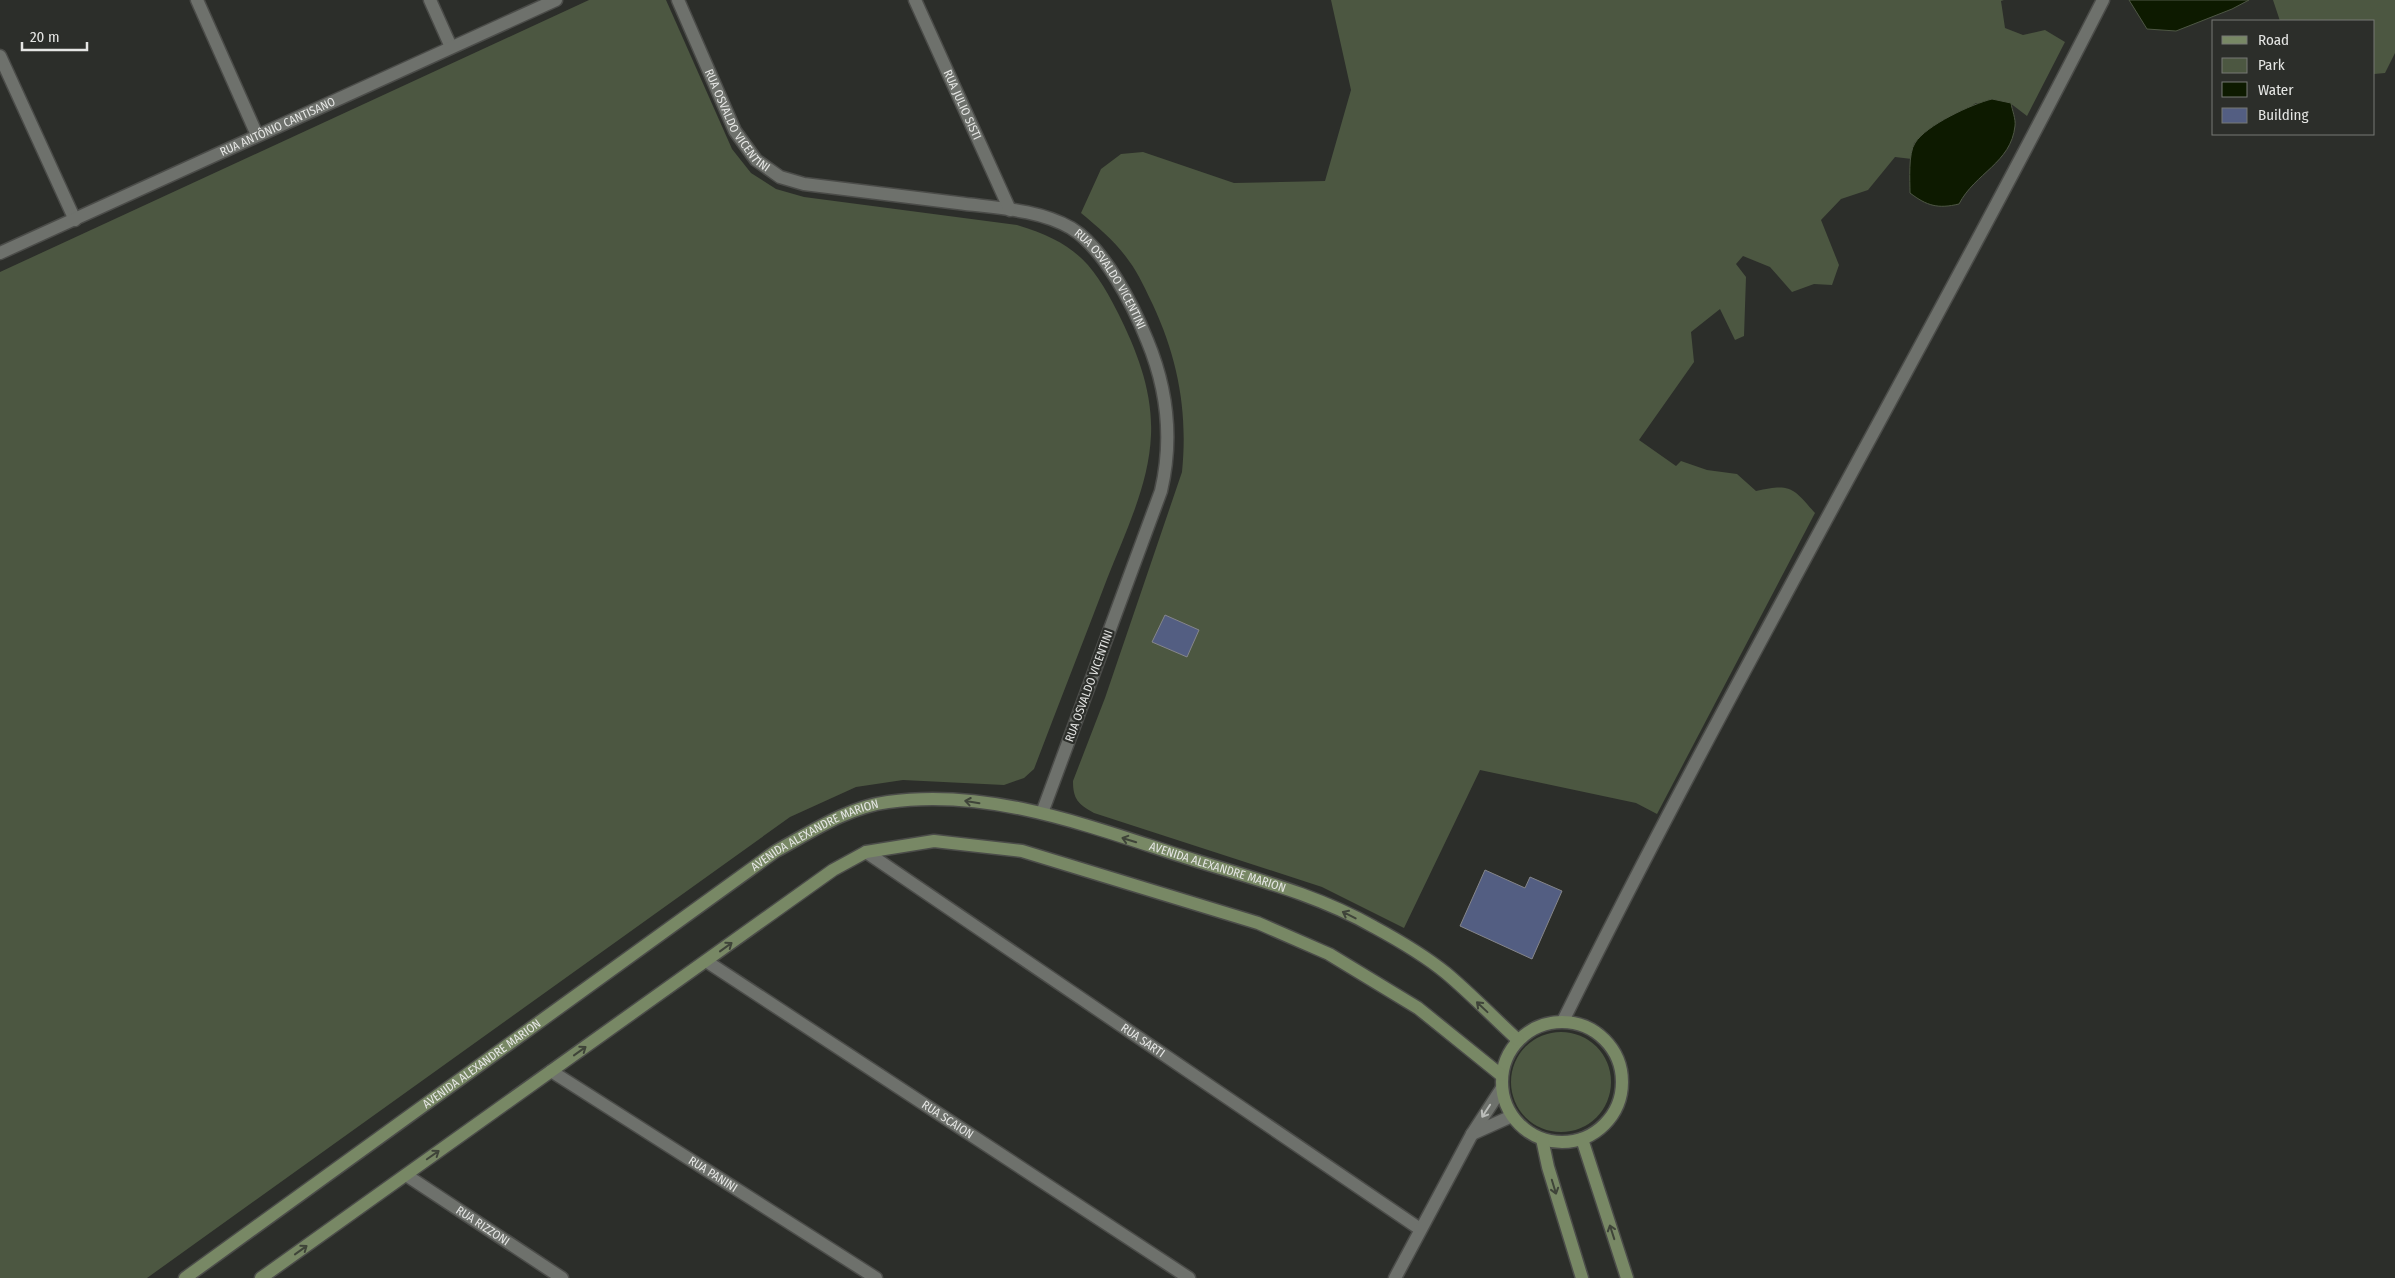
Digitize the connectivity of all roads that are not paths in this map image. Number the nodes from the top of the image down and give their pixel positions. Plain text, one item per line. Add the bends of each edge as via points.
1 (197, 0) edge
2 (430, 0) edge
3 (556, 0) edge
4 (678, 0) edge
5 (915, 0) edge
6 (2103, 0) edge
7 (451, 47) junction
8 (0, 56) edge
9 (257, 135) junction
10 (1010, 210) junction
11 (76, 220) junction
12 (0, 253) edge
13 (1042, 813) junction
14 (866, 852) junction
15 (706, 961) junction
16 (1563, 1021) junction
17 (1518, 1040) junction
18 (551, 1071) junction
19 (1501, 1075) junction
20 (1502, 1088) junction
21 (1512, 1116) junction
22 (1472, 1134) junction
23 (1542, 1139) junction
24 (1582, 1139) junction
25 (406, 1175) junction
26 (1420, 1229) junction
27 (265, 1277) edge
28 (185, 1278) edge
29 (562, 1278) edge
30 (876, 1278) edge
31 (1189, 1278) edge
32 (1395, 1278) edge
33 (1582, 1278) edge
34 (1626, 1278) edge

1 - 9 street
2 - 7 street
3 - 7 street, RUA ANTÔNIO CANTISANO
4 - 10 street, RUA OSVALDO VICENTINI via 735,131 756,160 780,178 804,184
5 - 10 street, RUA JULIO SISTI
6 - 16 street via 2020,163 1754,652
7 - 9 street, RUA ANTÔNIO CANTISANO
8 - 11 street
9 - 11 street, RUA ANTÔNIO CANTISANO
10 - 13 street, RUA OSVALDO VICENTINI via 1046,217 1072,229 1091,244 1109,268 1143,330 1155,360 1168,430 1167,466 1161,491
11 - 12 street, RUA ANTÔNIO CANTISANO
17 -> 13 street, AVENIDA ALEXANDRE MARION via 1445,973 1374,927 1337,908
13 -> 28 street, AVENIDA ALEXANDRE MARION via 960,800 916,798 885,802 837,817 776,851
15 -> 14 street via 833,870
14 - 19 street via 934,841 1022,851 1258,923 1329,954 1410,1003
14 - 26 street, RUA SARTI
18 -> 15 street
15 - 31 street, RUA SCAION
16 - 17 street via 1531,1029
16 - 24 street via 1583,1025 1601,1036 1614,1052 1622,1072 1621,1093 1614,1113 1600,1129
17 - 19 street via 1506,1056
25 -> 18 street
18 - 30 street, RUA PANINI
19 - 20 street
20 - 21 street
20 -> 22 street
21 - 22 street
21 - 23 street via 1523,1130
22 - 26 street
23 - 24 street via 1562,1143
23 -> 33 street
34 -> 24 street
27 -> 25 street
25 - 29 street, RUA RIZZONI
26 - 32 street

